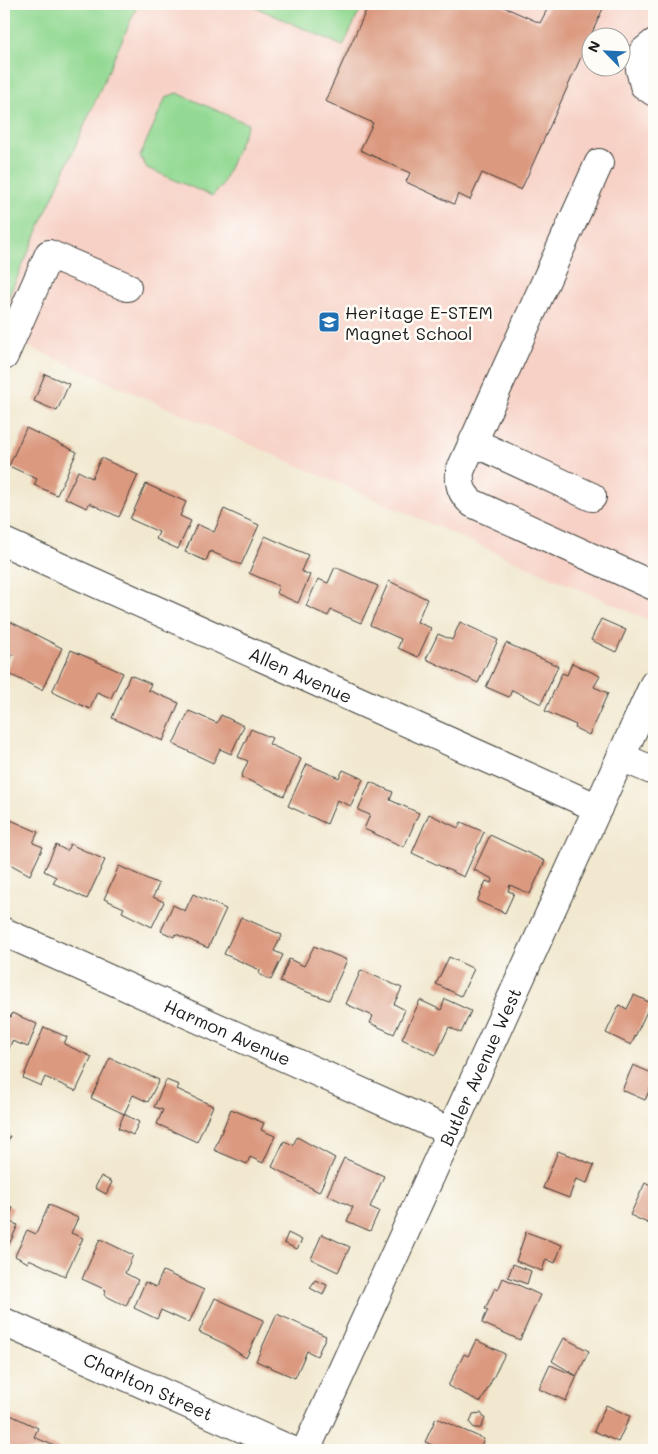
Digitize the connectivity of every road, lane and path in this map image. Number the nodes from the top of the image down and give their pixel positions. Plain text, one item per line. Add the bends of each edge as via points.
1 (654, 43) edge
2 (654, 92) edge
3 (599, 163) dead end
4 (127, 287) dead end
5 (8, 346) edge
6 (473, 442) junction
7 (592, 497) dead end
8 (4, 542) edge
9 (654, 586) edge
10 (654, 684) edge
11 (621, 757) junction
12 (654, 772) edge
13 (598, 808) junction
14 (4, 932) edge
15 (451, 1132) junction
16 (4, 1322) edge
17 (291, 1450) edge
18 (306, 1450) edge

1 - 2 street via 643,52 640,69 644,85
3 - 6 street
4 - 5 street via 49,254
6 - 7 street
6 - 9 street via 460,471 459,483 464,495 472,502
8 - 13 street, Allen Avenue
10 - 11 street, Butler Avenue West
11 - 12 street
11 - 13 street, Butler Avenue West
13 - 15 street, Butler Avenue West
14 - 15 street, Harmon Avenue
15 - 18 street, Butler Avenue West
16 - 17 street, Charlton Street

